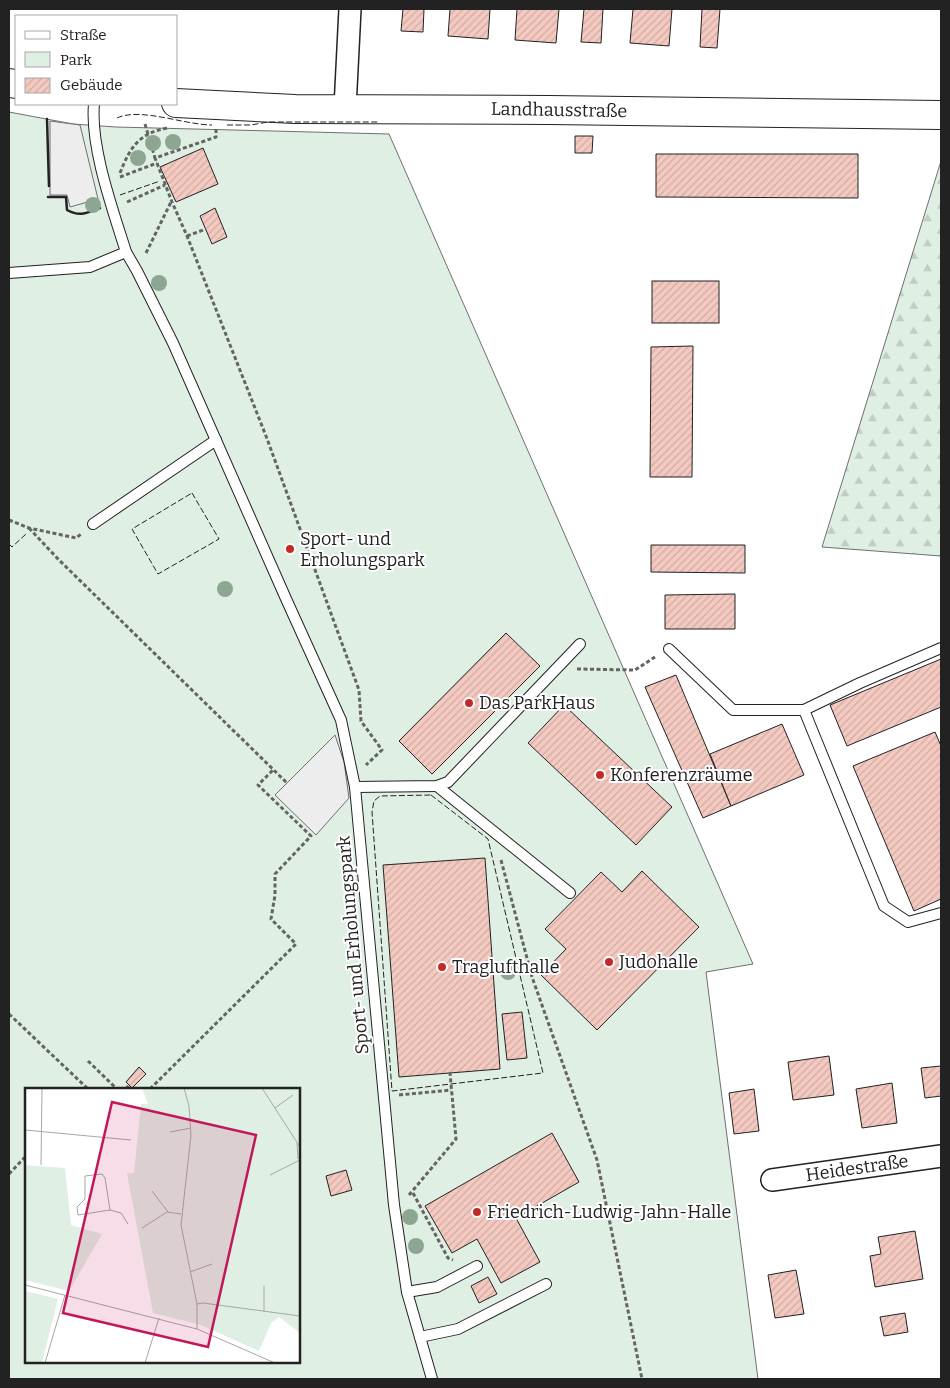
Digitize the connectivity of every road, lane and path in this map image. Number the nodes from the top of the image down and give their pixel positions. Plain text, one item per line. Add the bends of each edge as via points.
1 (350, 9) edge
2 (94, 105) edge
3 (346, 108) junction
4 (173, 115) edge
5 (941, 115) edge
6 (145, 124) dead end
7 (216, 129) dead end
8 (148, 134) junction
9 (155, 158) junction
10 (156, 163) junction
11 (165, 185) junction
12 (172, 202) junction
13 (112, 208) junction
14 (206, 229) dead end
15 (187, 236) junction
16 (126, 252) junction
17 (137, 271) junction
18 (9, 273) edge
19 (216, 440) junction
20 (9, 520) edge
21 (93, 524) joint
22 (29, 528) junction
23 (580, 644) dead end
24 (941, 648) edge
25 (669, 649) joint
26 (560, 666) junction
27 (804, 710) junction
28 (273, 770) junction
29 (354, 782) junction
30 (287, 783) dead end
31 (437, 786) junction
32 (493, 830) junction
33 (570, 893) dead end
34 (941, 913) edge
35 (9, 1014) edge
36 (88, 1061) dead end
37 (450, 1073) dead end
38 (129, 1085) dead end
39 (87, 1088) edge
40 (116, 1088) edge
41 (127, 1088) edge
42 (151, 1088) edge
43 (451, 1090) junction
44 (383, 1096) junction
45 (941, 1156) edge
46 (25, 1157) edge
47 (9, 1174) edge
48 (772, 1180) dead end
49 (413, 1193) junction
50 (394, 1206) junction
51 (477, 1266) joint
52 (546, 1284) dead end
53 (407, 1292) junction
54 (420, 1337) junction
55 (432, 1379) edge
56 (642, 1379) edge

1 - 3 street
2 - 13 lane, Sport- und Erholungspark via 92,120
3 - 4 street, Landhausstraße
3 - 5 street, Landhausstraße
4 - 8 path
6 - 8 path
7 - 9 path via 216,137
8 - 9 path
8 - 10 path via 129,152 118,178
9 - 10 path
10 - 11 path
11 - 12 path
11 - 13 path
12 - 15 path
12 - 17 path
13 - 16 lane, Sport- und Erholungspark
14 - 15 path
15 - 29 path via 266,436 356,680 361,721 382,750
16 - 17 lane, Sport- und Erholungspark
16 - 18 lane via 90,267
17 - 19 lane, Sport- und Erholungspark
19 - 21 lane
19 - 29 lane, Sport- und Erholungspark via 342,720
20 - 22 path
21 - 22 path via 76,538
22 - 28 path
23 - 26 lane
24 - 27 lane
25 - 26 path via 635,670 582,670
25 - 27 lane via 732,710
26 - 31 lane via 448,782
27 - 34 lane via 884,906 908,922
28 - 30 path
28 - 42 path via 258,785 311,836 275,874 271,920 296,944
29 - 31 lane
29 - 44 lane, Sport- und Erholungspark
31 - 32 lane
32 - 33 lane
32 - 56 path via 532,977 597,1160
35 - 39 path
36 - 40 path
37 - 43 path
38 - 41 path
43 - 44 path
43 - 49 path via 456,1139
44 - 50 lane, Sport- und Erholungspark
45 - 48 street, Heidestraße
46 - 47 path
49 - 50 path
49 - 51 path via 448,1258
50 - 53 lane, Sport- und Erholungspark
51 - 53 lane via 437,1287
52 - 54 lane via 458,1329
53 - 54 lane, Sport- und Erholungspark
54 - 55 lane, Sport- und Erholungspark

